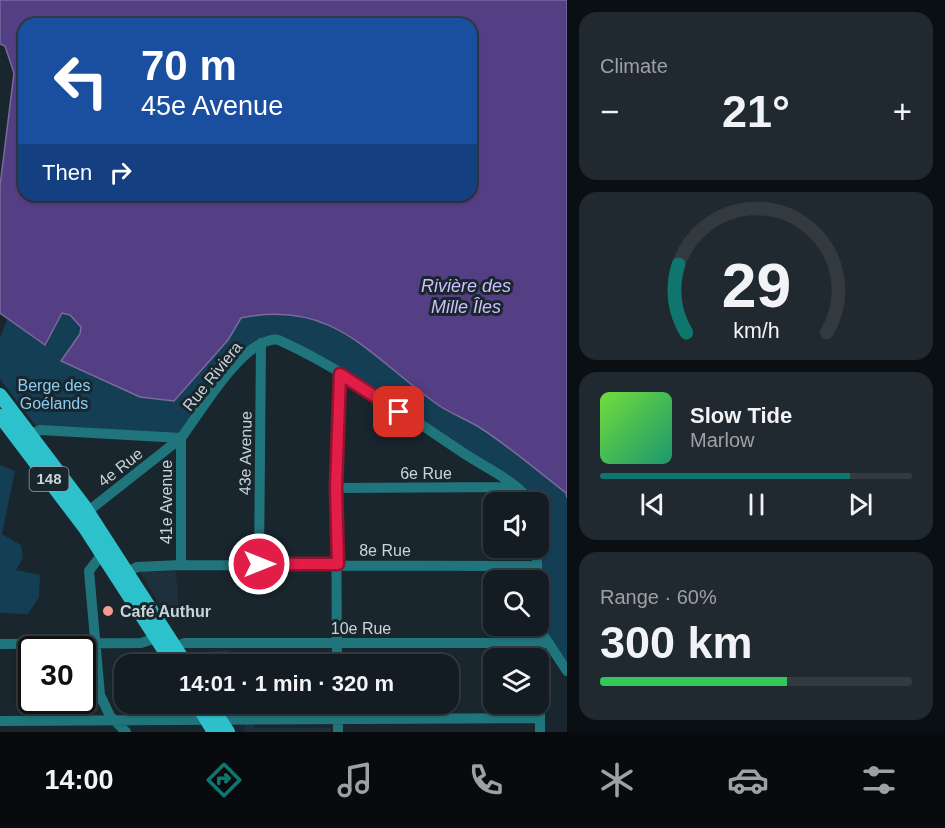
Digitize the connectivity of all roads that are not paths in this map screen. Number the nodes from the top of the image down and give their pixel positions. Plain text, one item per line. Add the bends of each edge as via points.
1 (261, 343) junction
2 (340, 374) junction
3 (0, 395) edge
4 (0, 416) edge
5 (25, 437) junction
6 (181, 438) junction
7 (336, 488) junction
8 (517, 488) junction
9 (521, 492) edge
10 (83, 515) junction
11 (106, 550) junction
12 (536, 558) edge
13 (259, 564) junction
14 (338, 564) junction
15 (181, 565) junction
16 (536, 566) junction
17 (536, 570) edge
18 (127, 572) junction
19 (93, 636) edge
20 (542, 636) edge
21 (156, 638) junction
22 (96, 643) edge
23 (337, 643) junction
24 (544, 643) junction
25 (0, 644) edge
26 (18, 644) edge
27 (174, 647) junction
28 (166, 654) edge
29 (179, 654) edge
30 (337, 654) edge
31 (96, 665) edge
32 (567, 671) edge
33 (206, 714) edge
34 (540, 718) junction
35 (0, 721) edge
36 (114, 721) junction
37 (218, 726) edge
38 (338, 726) edge
39 (126, 732) edge
40 (540, 732) edge

1 - 2 street, Rue Riviera via 278,340
1 - 6 street, Rue Riviera via 235,367
1 - 13 street, 43e Avenue
2 - 7 street
2 - 8 street, Rue Riviera
3 - 5 main road, 148
4 - 5 main road, 148
5 - 6 street via 40,430
5 - 10 main road, 148
6 - 10 street, 4e Rue
6 - 15 street, 41e Avenue
7 - 8 street, 6e Rue
7 - 14 street
8 - 9 street, Rue Riviera
10 - 11 main road, 148
11 - 18 main road, 148
11 - 19 street via 89,571
11 - 21 main road, 148
12 - 16 street
13 - 14 street, 8e Rue
13 - 15 street, 8e Rue
14 - 16 street, 8e Rue
14 - 23 street
15 - 18 street, 8e Rue via 137,567
16 - 17 street
18 - 27 main road, 148
20 - 24 street
21 - 22 street via 141,643
21 - 28 main road, 148
23 - 24 street, 10e Rue
23 - 27 street, 10e Rue via 184,643
23 - 30 street
24 - 32 street
24 - 34 street
25 - 26 street
27 - 29 main road, 148
31 - 36 street via 100,695
33 - 37 main road
34 - 38 street
34 - 40 street
35 - 36 street
36 - 37 street
36 - 39 street
37 - 38 street

